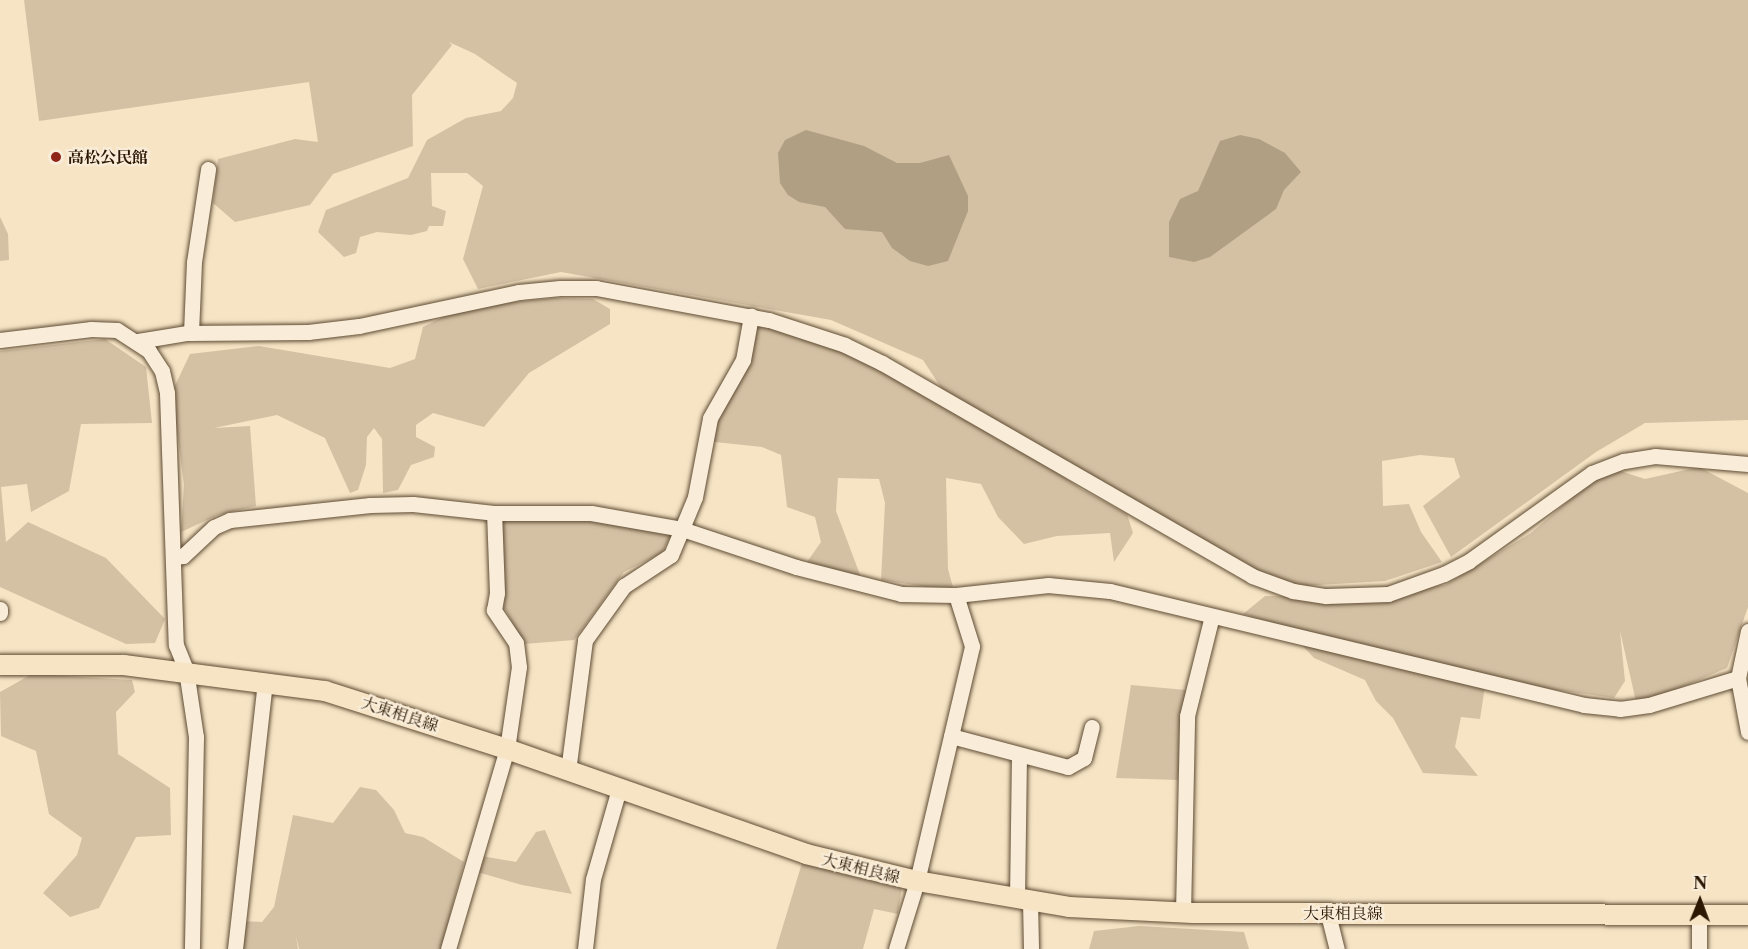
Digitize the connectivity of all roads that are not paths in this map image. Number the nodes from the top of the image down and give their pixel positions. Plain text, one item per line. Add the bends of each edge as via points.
1 (208, 169) dead end
2 (751, 316) junction
3 (191, 333) junction
4 (0, 340) edge
5 (138, 341) junction
6 (1748, 464) edge
7 (494, 513) junction
8 (682, 530) junction
9 (173, 557) junction
10 (956, 595) junction
11 (1212, 616) junction
12 (1748, 631) edge
13 (0, 665) edge
14 (186, 670) junction
15 (1738, 678) junction
16 (265, 681) junction
17 (1092, 727) dead end
18 (1748, 732) edge
19 (951, 736) junction
20 (507, 749) junction
21 (1019, 755) junction
22 (568, 771) junction
23 (619, 789) junction
24 (917, 882) junction
25 (1023, 899) junction
26 (1183, 913) junction
27 (1328, 914) junction
28 (1699, 915) junction
29 (1748, 915) edge
30 (192, 949) edge
31 (235, 949) edge
32 (448, 949) edge
33 (585, 949) edge
34 (896, 949) edge
35 (1031, 949) edge
36 (1337, 949) edge
37 (1699, 949) edge

1 - 3 street via 194,262
2 - 3 street via 597,288 560,288 519,292 359,326 308,332
2 - 6 street via 845,345 882,363 1234,567 1293,591 1326,596 1388,594 1444,574 1469,561 1592,473 1624,461 1655,456
2 - 8 street via 743,360 710,418 695,496
3 - 5 street
4 - 5 street via 91,329 117,330
5 - 9 street via 162,371 167,393
7 - 8 street via 591,513
7 - 9 street via 413,504 230,520 214,527 183,555
7 - 20 street via 494,610 516,643 519,667
8 - 10 street via 860,585 901,594
8 - 22 street via 671,555 624,586 585,640
9 - 14 street via 176,645
10 - 11 street via 1048,585 1078,586
10 - 19 street via 972,646
11 - 15 street via 1584,705 1620,709 1649,705
11 - 26 street via 1187,716
12 - 15 street
13 - 14 main road, 大東相良線 via 124,665
14 - 16 main road, 大東相良線
14 - 30 street via 196,737
15 - 18 street
16 - 20 main road, 大東相良線 via 371,703
16 - 31 street
17 - 21 street via 1083,758 1068,767
19 - 21 street
19 - 24 street
20 - 22 main road, 大東相良線
20 - 32 street
21 - 25 street
22 - 23 main road, 大東相良線
23 - 24 main road, 大東相良線 via 806,854
23 - 33 street via 593,879
24 - 25 main road, 大東相良線
24 - 34 street
25 - 26 main road, 大東相良線 via 1118,911
25 - 35 street
26 - 27 main road, 大東相良線
27 - 28 main road, 大東相良線
27 - 36 street
28 - 29 main road, 大東相良線
28 - 37 street

